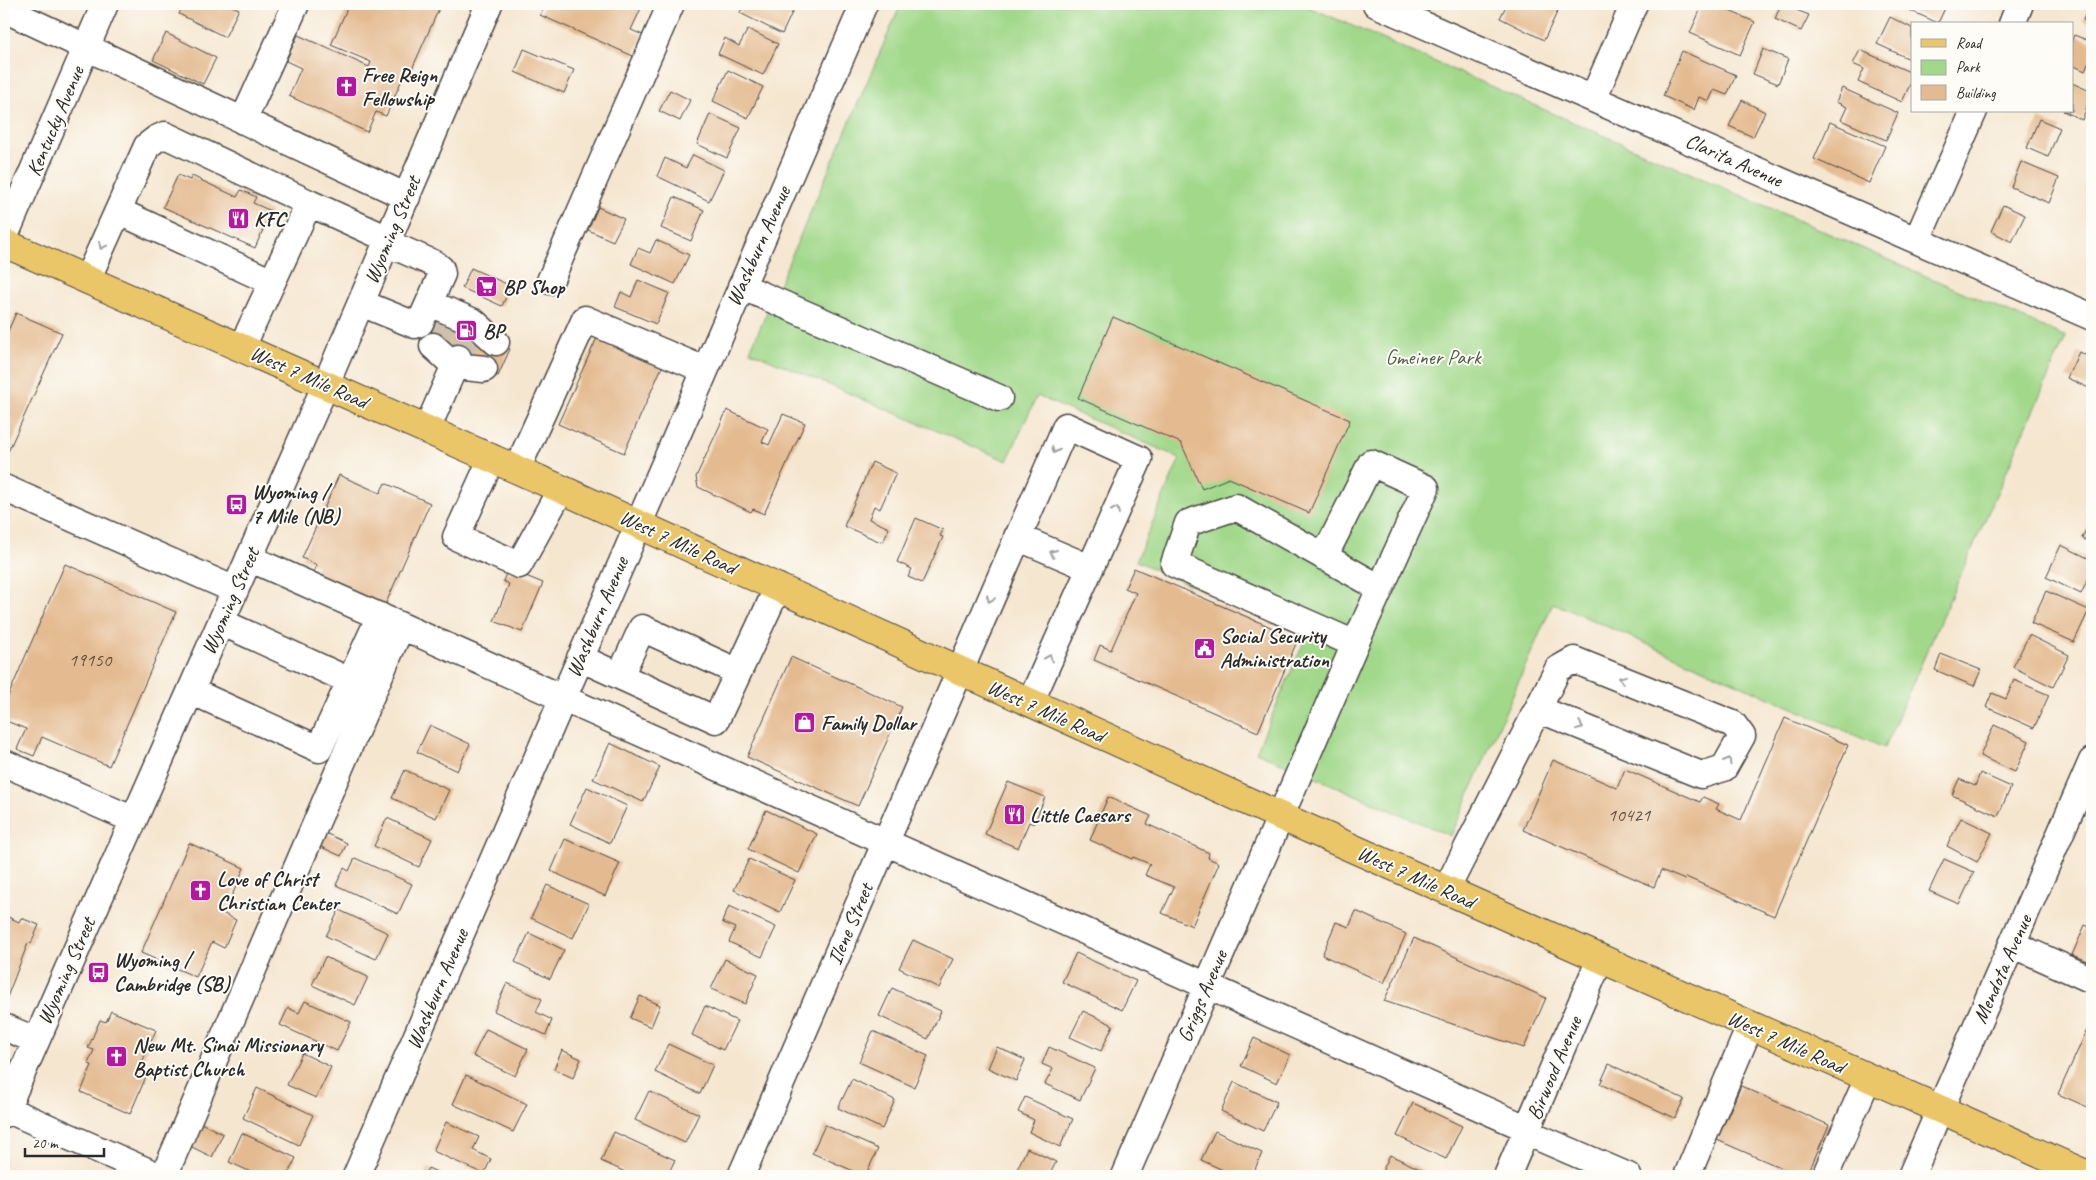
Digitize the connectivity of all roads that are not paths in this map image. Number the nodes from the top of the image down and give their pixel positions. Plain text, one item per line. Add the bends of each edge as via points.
1 (106, 4) edge
2 (296, 4) edge
3 (489, 4) edge
4 (672, 4) edge
5 (864, 4) edge
6 (1376, 4) edge
7 (1634, 4) edge
8 (2020, 4) edge
9 (4, 9) edge
10 (2013, 22) edge
11 (86, 48) junction
12 (1593, 99) junction
13 (1974, 112) edge
14 (243, 122) junction
15 (406, 197) junction
16 (309, 203) junction
17 (118, 211) junction
18 (4, 238) edge
19 (1917, 240) junction
20 (388, 241) junction
21 (4, 244) edge
22 (87, 280) junction
23 (550, 281) dead end
24 (272, 282) junction
25 (741, 286) junction
26 (361, 303) junction
27 (438, 311) junction
28 (2092, 317) edge
29 (496, 342) dead end
30 (433, 346) dead end
31 (242, 347) junction
32 (457, 362) junction
33 (484, 369) dead end
34 (705, 370) junction
35 (326, 384) junction
36 (999, 398) dead end
37 (427, 429) junction
38 (492, 458) junction
39 (517, 469) junction
40 (4, 488) edge
41 (561, 489) junction
42 (638, 523) junction
43 (1017, 537) junction
44 (1324, 557) junction
45 (250, 558) junction
46 (1090, 568) junction
47 (778, 588) junction
48 (1380, 588) junction
49 (235, 590) junction
50 (390, 621) junction
51 (220, 622) junction
52 (1354, 644) junction
53 (580, 658) junction
54 (959, 671) junction
55 (738, 672) junction
56 (620, 676) junction
57 (350, 681) junction
58 (191, 692) junction
59 (562, 699) junction
60 (1030, 703) junction
61 (1534, 715) junction
62 (2092, 761) edge
63 (4, 764) edge
64 (1280, 816) junction
65 (134, 820) junction
66 (885, 843) junction
67 (1446, 890) junction
68 (2012, 944) junction
69 (1600, 959) junction
70 (2092, 980) edge
71 (1207, 985) junction
72 (1750, 1026) junction
73 (4, 1027) edge
74 (35, 1040) junction
75 (1868, 1078) junction
76 (5, 1110) edge
77 (1940, 1110) junction
78 (1527, 1130) junction
79 (158, 1176) edge
80 (164, 1176) edge
81 (356, 1176) edge
82 (741, 1176) edge
83 (1125, 1176) edge
84 (1507, 1176) edge
85 (1628, 1176) edge
86 (1687, 1176) edge
87 (1826, 1176) edge
88 (1911, 1176) edge
89 (2090, 1176) edge

1 - 11 street, Kentucky Avenue
2 - 14 street
3 - 15 street, Wyoming Street
4 - 23 street
5 - 25 street, Washburn Avenue
6 - 12 street, Clarita Avenue
7 - 12 street
8 - 10 street
9 - 11 street
11 - 14 street
11 - 18 street, Kentucky Avenue
12 - 19 street, Clarita Avenue
13 - 19 street
14 - 15 street
15 - 20 street, Wyoming Street
16 - 17 street via 165,136 147,146
16 - 20 street
16 - 24 street
17 -> 22 street
17 - 24 street
19 - 28 street, Clarita Avenue
20 - 26 street, Wyoming Street
20 - 27 street via 441,269
21 - 22 main road, West 7 Mile Road
22 - 31 main road, West 7 Mile Road
24 - 31 street
25 - 34 street, Washburn Avenue
25 - 36 street
26 - 27 street via 415,325
26 - 35 street, Wyoming Street
27 - 29 street via 472,326
30 - 32 street
31 - 35 main road, West 7 Mile Road
32 - 33 street
32 - 37 street
34 - 39 street via 586,319
34 - 42 street, Washburn Avenue
35 - 37 main road, West 7 Mile Road
35 - 45 street, Wyoming Street
37 - 38 main road, West 7 Mile Road
38 - 39 main road, West 7 Mile Road
38 - 41 street via 456,537 520,565
39 - 41 main road, West 7 Mile Road
40 - 49 street
41 - 42 main road, West 7 Mile Road
42 - 47 main road, West 7 Mile Road
42 - 53 street, Washburn Avenue
46 -> 43 street
46 -> 43 street, Ilene Street via 1139,458 1066,426
43 -> 54 street, Ilene Street
44 - 48 street
44 - 48 street, Griggs Avenue via 1370,463 1426,488
44 - 52 street via 1236,507 1188,523 1174,564
45 - 49 street, Wyoming Street
45 - 50 street
60 -> 46 street
47 - 54 main road, West 7 Mile Road
47 - 55 street
48 - 52 street, Griggs Avenue
49 - 51 street, Wyoming Street
50 - 57 street
50 - 59 street
50 - 80 street
51 - 57 street
51 - 58 street, Wyoming Street
52 - 64 street, Griggs Avenue
53 - 56 street
53 - 59 street, Washburn Avenue
54 - 60 main road, West 7 Mile Road
54 - 66 street, Ilene Street
55 - 56 street via 716,720
55 - 56 street via 642,628
57 - 58 street via 319,750
58 - 65 street, Wyoming Street
59 - 66 street
59 - 81 street, Washburn Avenue
60 - 64 main road, West 7 Mile Road
61 -> 61 street via 1548,713 1701,775 1724,768 1742,736 1733,724 1574,660 1558,669
61 - 67 street
62 - 68 street, Mendota Avenue
63 - 65 street
64 - 67 main road, West 7 Mile Road
64 - 71 street, Griggs Avenue
65 - 74 street, Wyoming Street
66 - 71 street
66 - 82 street, Ilene Street
67 - 69 main road, West 7 Mile Road
68 - 70 street
68 - 77 street, Mendota Avenue
69 - 72 main road, West 7 Mile Road
69 - 78 street, Birwood Avenue
71 - 78 street
71 - 83 street, Griggs Avenue
72 - 75 main road, West 7 Mile Road
72 - 86 street
73 - 74 street
74 - 76 street, Wyoming Street
75 - 77 main road, West 7 Mile Road
75 - 87 street
76 - 79 street
77 - 88 street, Mendota Avenue
77 - 89 main road, West 7 Mile Road
78 - 84 street, Birwood Avenue
78 - 85 street

